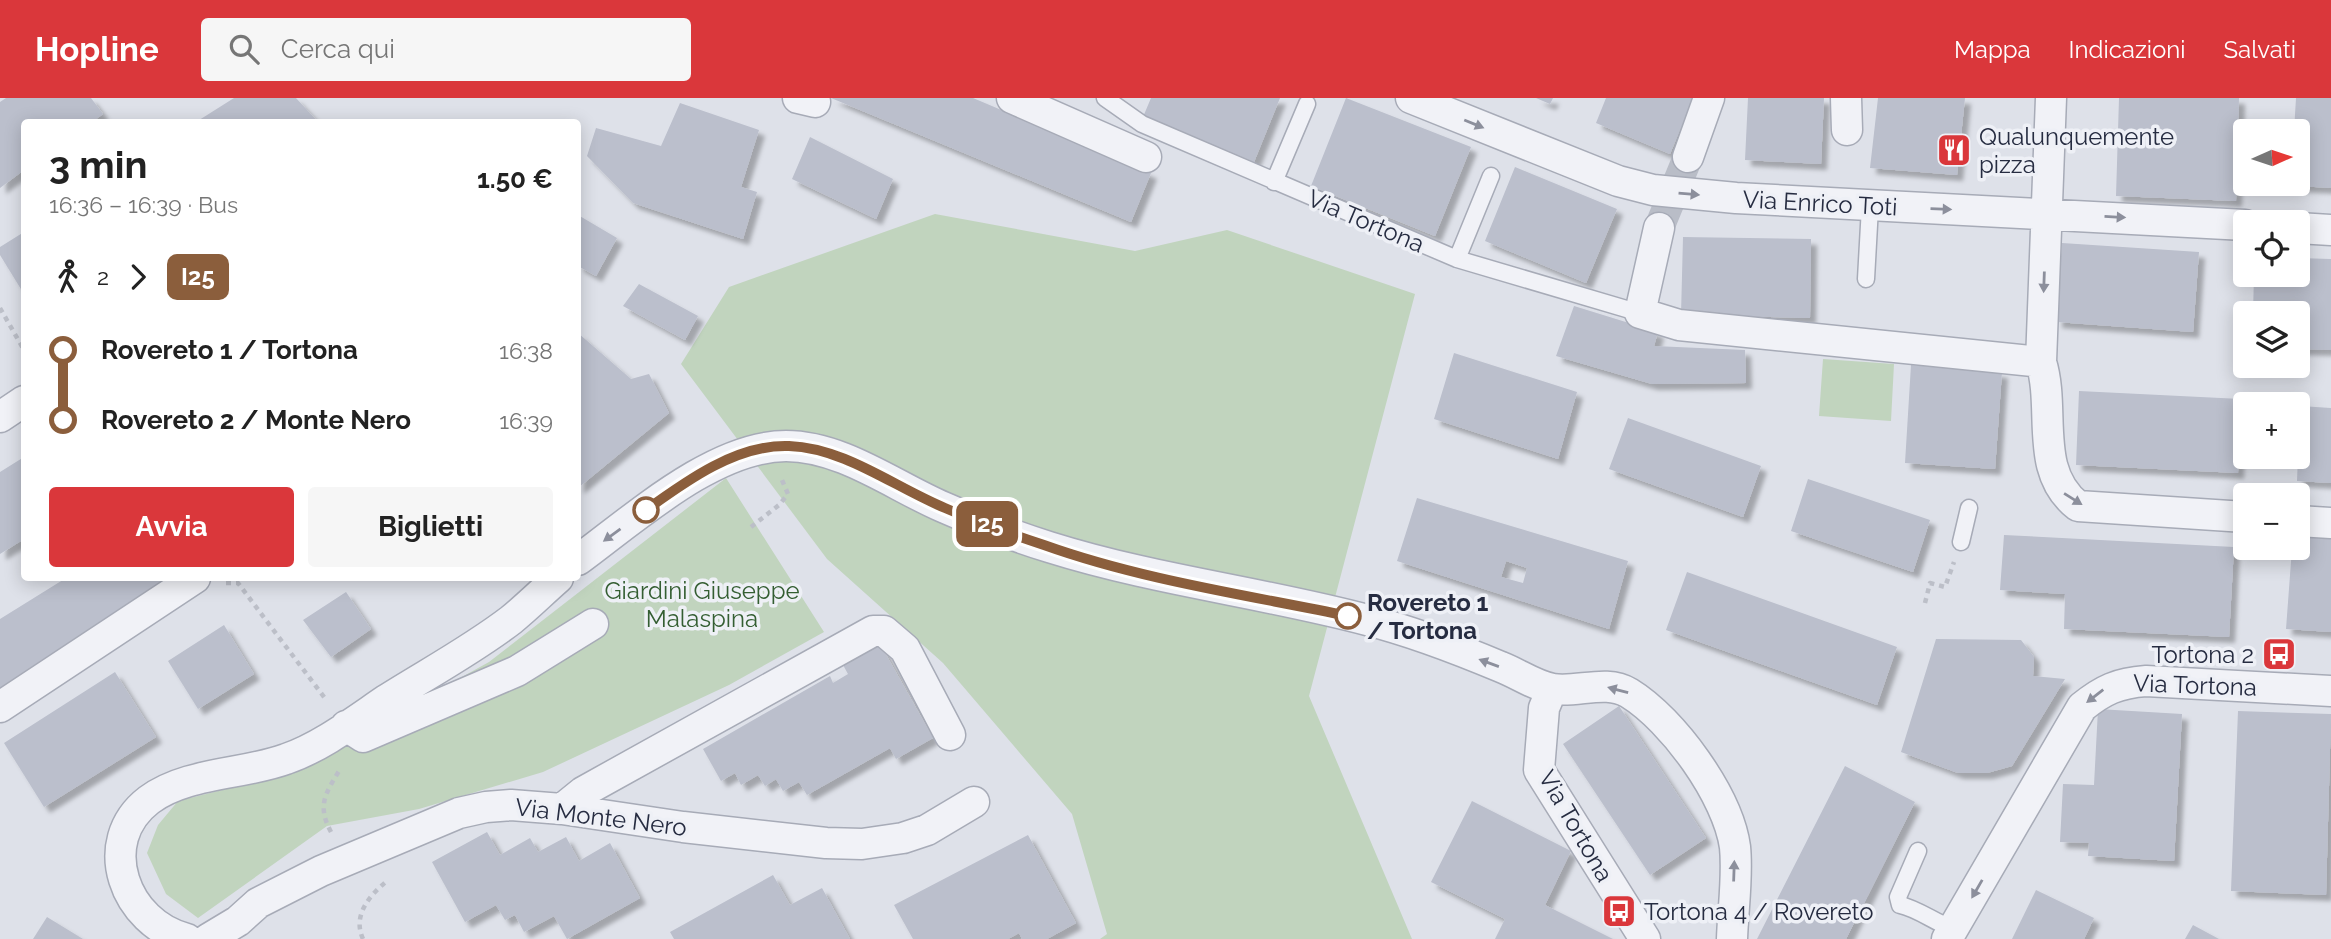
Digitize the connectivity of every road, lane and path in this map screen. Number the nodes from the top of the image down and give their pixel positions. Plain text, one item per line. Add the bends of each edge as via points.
1 (1012, 98) edge
2 (1411, 98) edge
3 (1709, 98) edge
4 (1846, 98) edge
5 (2050, 98) edge
6 (1111, 99) edge
7 (1307, 104) dead end
8 (1847, 130) dead end
9 (1146, 157) dead end
10 (1688, 157) tunnel mouth
11 (1491, 176) dead end
12 (1274, 182) junction
13 (1870, 207) junction
14 (2047, 214) junction
15 (2233, 224) edge
16 (1659, 228) tunnel mouth
17 (2310, 229) edge
18 (2331, 230) edge
19 (1457, 260) junction
20 (1866, 279) dead end
21 (0, 308) edge
22 (1640, 313) junction
23 (21, 345) edge
24 (2041, 362) junction
25 (21, 403) edge
26 (0, 417) edge
27 (775, 473) dead end
28 (1969, 508) dead end
29 (2233, 516) edge
30 (2310, 522) edge
31 (2331, 523) edge
32 (751, 527) dead end
33 (1961, 542) joint
34 (581, 558) edge
35 (555, 581) edge
36 (207, 583) edge
37 (1925, 603) dead end
38 (593, 624) dead end
39 (1552, 689) junction
40 (2331, 691) edge
41 (0, 706) edge
42 (346, 726) junction
43 (950, 734) dead end
44 (974, 802) dead end
45 (562, 809) junction
46 (336, 834) dead end
47 (387, 841) junction
48 (1918, 851) dead end
49 (1950, 934) edge
50 (187, 939) edge
51 (208, 939) edge
52 (363, 939) edge
53 (1645, 939) edge
54 (1732, 939) edge

1 - 9 street
2 -> 13 street, Via Enrico Toti via 1618,181 1653,190
3 - 10 street
4 - 8 street
5 - 14 street
6 - 12 lane, Via Tortona via 1142,124
7 - 12 lane
11 - 19 lane
12 - 19 lane, Via Tortona
13 -> 14 street, Via Enrico Toti
13 - 20 lane
14 -> 15 street, Via Enrico Toti
14 -> 24 street
16 - 22 street
17 - 18 street
19 - 22 lane, Via Tortona
21 - 23 path
22 - 24 street, Via Tortona via 1679,325
24 -> 29 street via 2049,385 2048,456 2063,494 2078,506
25 - 26 street
27 - 32 path via 788,494
28 - 33 lane
30 - 31 street
33 - 37 path via 1945,587 1930,583
39 -> 34 street via 1368,620 1169,580 1048,547 944,508 865,468 806,448 756,450 708,470
35 - 42 street via 510,621
36 - 41 street
36 - 42 path via 239,583
38 - 42 street via 517,670 363,737
39 - 53 street, Via Tortona via 1544,708 1539,770
54 -> 39 street via 1735,849 1728,814 1696,759 1650,709 1627,692 1612,687
40 -> 49 street, Via Tortona via 2146,681 2119,683 2103,690 2082,708
42 - 46 path via 354,741 322,799 325,821
42 - 50 street via 286,759 166,790 137,811 125,835 121,863 132,902 158,929
43 - 45 street via 905,649 884,631 873,631 594,786
44 - 45 street, Via Monte Nero via 927,830 862,844 825,844
45 - 47 street, Via Monte Nero via 486,807
47 - 51 street, Via Monte Nero via 258,903
47 - 52 path via 395,868 365,901 360,919
48 - 49 lane via 1898,897 1900,905

